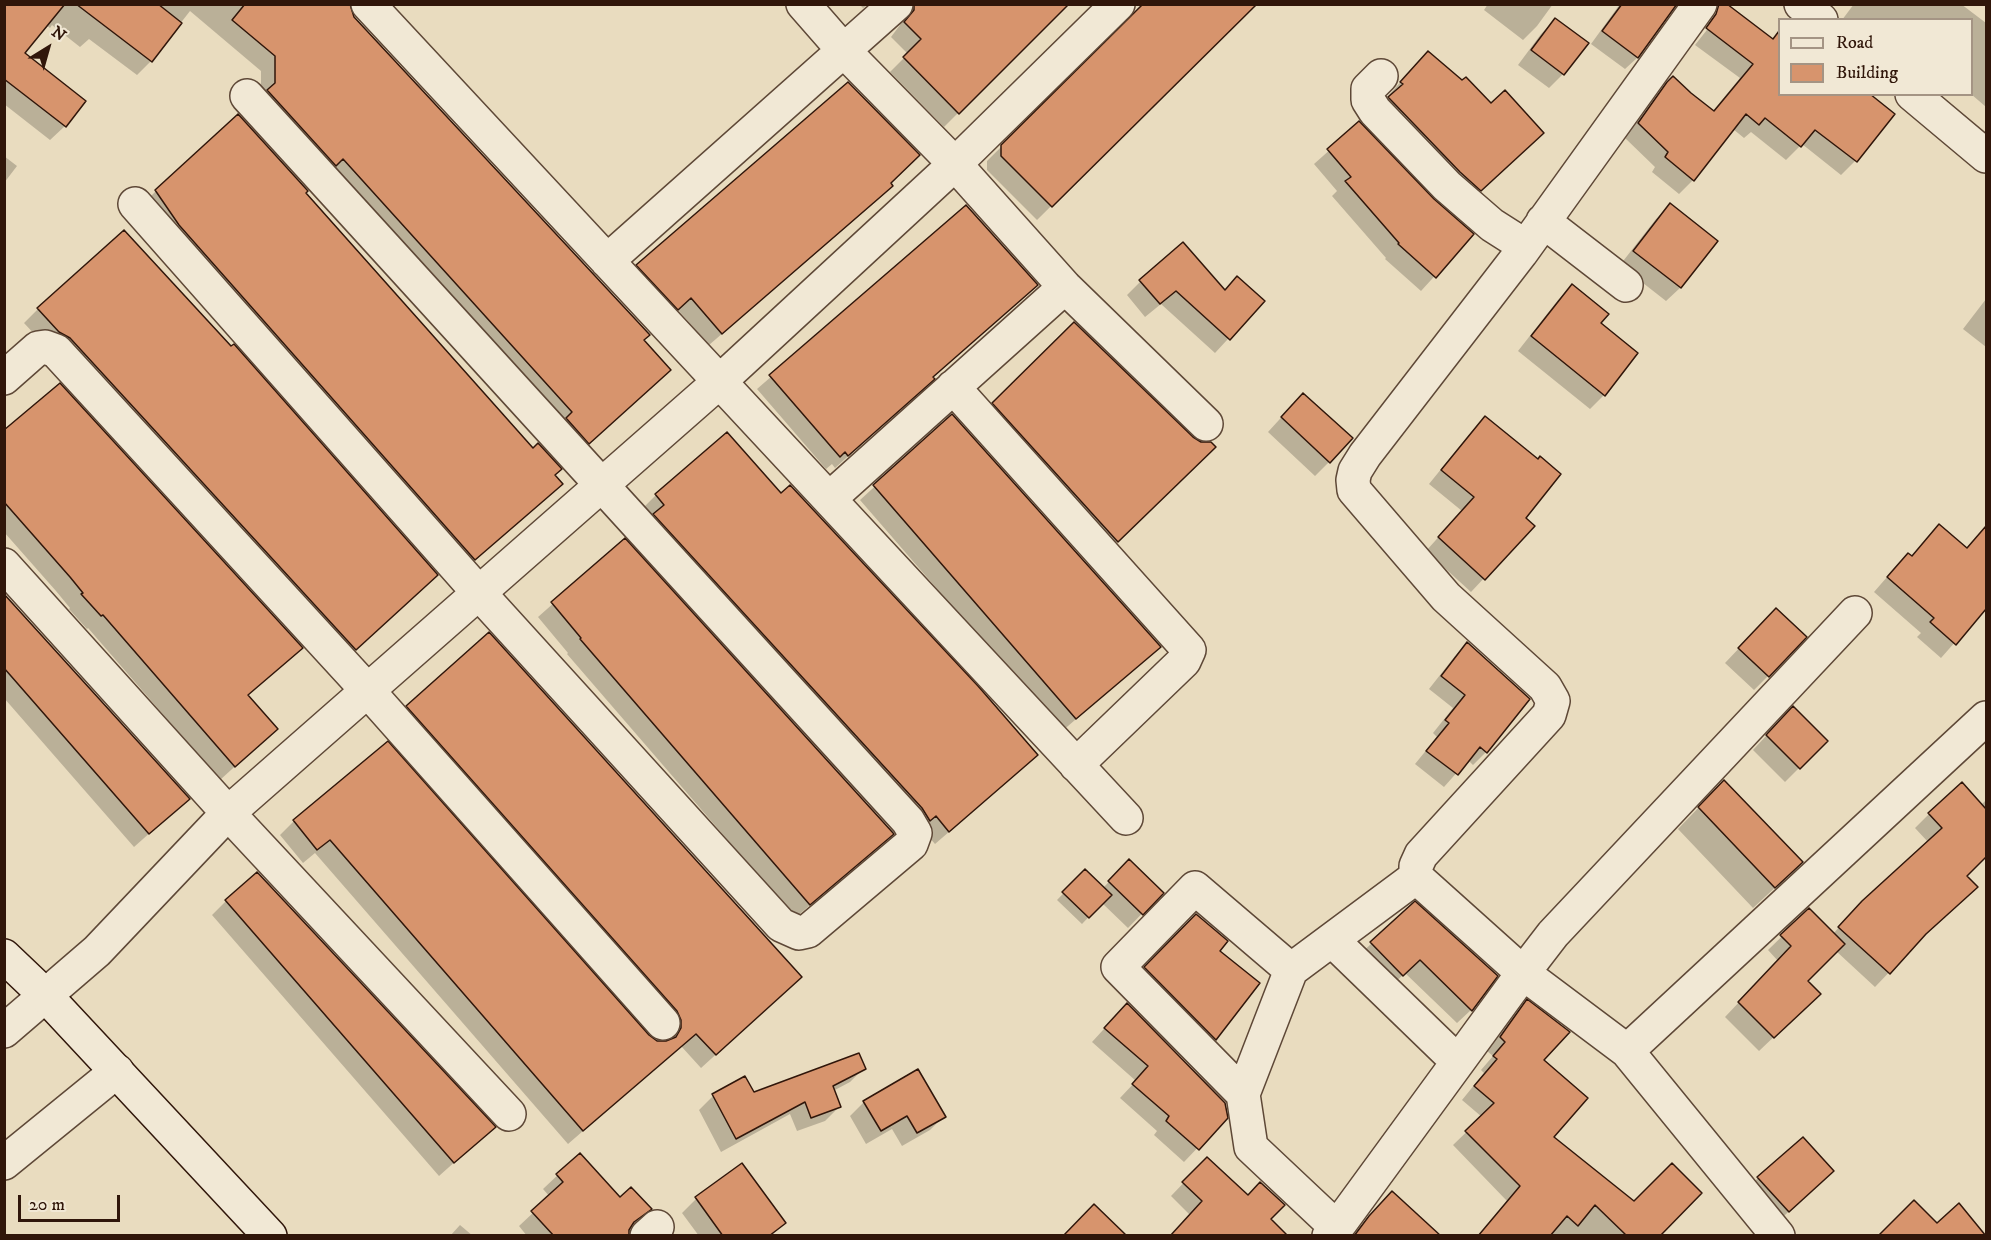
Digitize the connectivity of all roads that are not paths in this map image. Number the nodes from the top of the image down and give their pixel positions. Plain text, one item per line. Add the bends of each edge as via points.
1 (368, 4) edge
2 (803, 4) edge
3 (896, 4) edge
4 (1118, 4) edge
5 (1700, 4) edge
6 (1801, 4) edge
7 (1818, 18) edge
8 (845, 51) junction
9 (1381, 76) dead end
10 (247, 96) dead end
11 (1914, 96) edge
12 (1986, 156) edge
13 (955, 164) junction
14 (135, 204) dead end
15 (1534, 234) junction
16 (607, 261) junction
17 (1626, 285) dead end
18 (1065, 287) junction
19 (4, 378) edge
20 (720, 382) junction
21 (953, 387) junction
22 (1206, 424) dead end
23 (603, 486) junction
24 (829, 499) junction
25 (4, 565) edge
26 (479, 593) junction
27 (1855, 613) dead end
28 (368, 691) junction
29 (1986, 718) edge
30 (1076, 765) junction
31 (228, 813) junction
32 (1126, 818) dead end
33 (1416, 877) junction
34 (1332, 940) junction
35 (4, 956) edge
36 (1291, 970) junction
37 (1523, 973) junction
38 (45, 995) junction
39 (663, 1023) dead end
40 (4, 1031) edge
41 (1627, 1051) junction
42 (1458, 1062) junction
43 (117, 1071) junction
44 (1243, 1094) junction
45 (509, 1114) dead end
46 (4, 1163) edge
47 (1333, 1231) edge
48 (270, 1236) edge
49 (1778, 1236) edge

1 - 16 street
2 - 8 street
3 - 8 street
4 - 13 street
5 - 15 street
6 - 7 street
8 - 13 street
8 - 16 street
9 - 15 street via 1368,90 1368,100 1446,186 1492,225
10 - 23 street
11 - 12 street
13 - 18 street
13 - 20 street
14 - 26 street
15 - 17 street
15 - 33 street via 1365,455 1353,480 1354,490 1446,597 1545,687 1553,701 1549,715 1420,855
16 - 20 street
18 - 21 street
18 - 22 street
19 - 28 street via 38,348 56,351
20 - 23 street
20 - 24 street
21 - 24 street
21 - 30 street via 1189,650 1184,662
23 - 26 street
23 - 26 street via 908,822 915,833 911,844 808,931 799,933 781,925
24 - 30 street
25 - 31 street
26 - 28 street
27 - 37 street via 1554,934
28 - 31 street
28 - 39 street
29 - 41 street
30 - 32 street
31 - 38 street via 96,951
31 - 45 street
33 - 34 street
33 - 37 street
34 - 36 street
34 - 42 street
35 - 38 street
36 - 44 street
36 - 44 street via 1195,888 1118,967
37 - 41 street
37 - 42 street
38 - 40 street
38 - 43 street
41 - 49 street
42 - 47 street
43 - 46 street
43 - 48 street
44 - 47 street via 1251,1148

